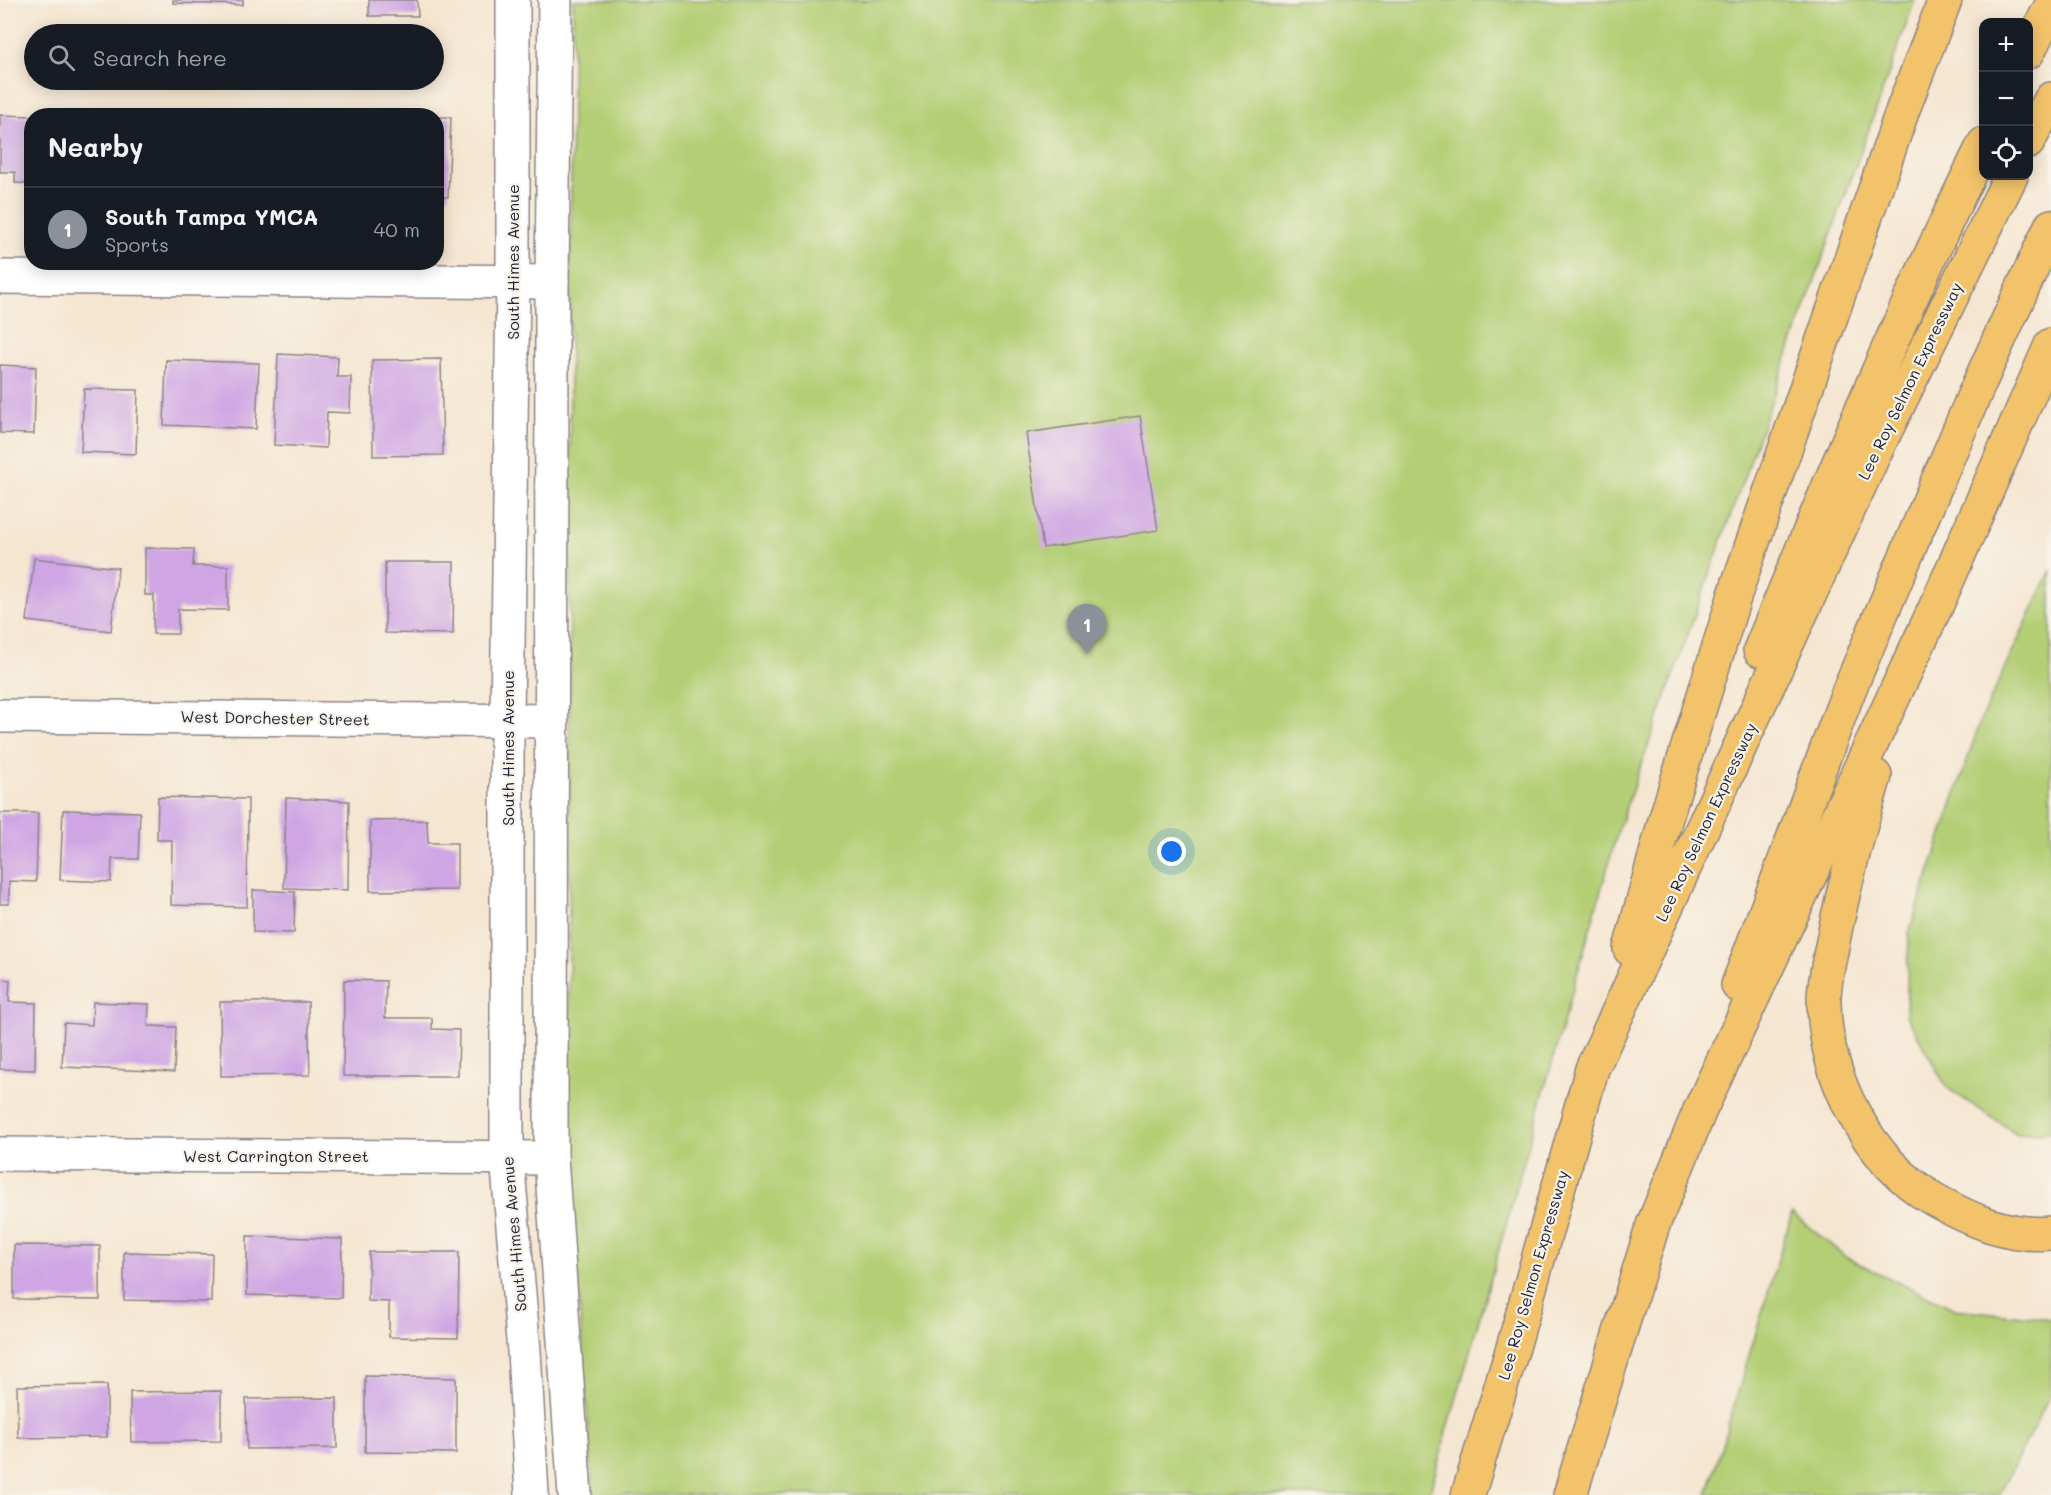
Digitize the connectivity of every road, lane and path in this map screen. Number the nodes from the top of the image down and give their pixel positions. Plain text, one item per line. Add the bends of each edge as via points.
1 (513, 0) edge
2 (555, 0) edge
3 (1945, 0) edge
4 (2051, 6) edge
5 (2033, 42) edge
6 (2051, 99) edge
7 (2033, 133) edge
8 (1979, 152) edge
9 (2010, 180) edge
10 (2051, 226) edge
11 (0, 277) edge
12 (513, 281) junction
13 (552, 282) junction
14 (2051, 345) edge
15 (1938, 602) junction
16 (0, 716) edge
17 (507, 720) junction
18 (551, 721) junction
19 (552, 897) junction
20 (507, 898) junction
21 (1592, 1069) junction
22 (1700, 1110) junction
23 (0, 1154) edge
24 (507, 1158) junction
25 (551, 1158) junction
26 (2051, 1233) edge
27 (532, 1495) edge
28 (575, 1495) edge
29 (1468, 1495) edge
30 (1570, 1495) edge

1 - 12 street, South Himes Avenue
2 - 13 street
3 - 21 highway via 1903,109 1738,585
4 - 5 highway
6 - 7 highway
8 - 21 highway via 1837,467 1744,686
9 - 21 highway, Lee Roy Selmon Expressway via 1875,452
10 - 22 highway via 1978,386 1849,690 1715,1047
11 - 12 street
12 - 13 street
12 - 17 street, South Himes Avenue
13 - 18 street
14 - 15 highway
15 - 22 highway
15 - 26 highway via 1896,711 1854,849 1830,957 1824,996 1826,1029 1843,1092 1856,1120 1899,1175 1957,1213 1998,1229
16 - 17 street, West Dorchester Street
17 - 18 street, West Dorchester Street
17 - 20 street, South Himes Avenue
18 - 19 street
19 - 20 street
19 - 25 street
20 - 24 street, South Himes Avenue
21 - 29 highway, Lee Roy Selmon Expressway
22 - 30 highway via 1653,1226
23 - 24 street, West Carrington Street
24 - 25 street, West Carrington Street
24 - 27 street, South Himes Avenue
25 - 28 street

